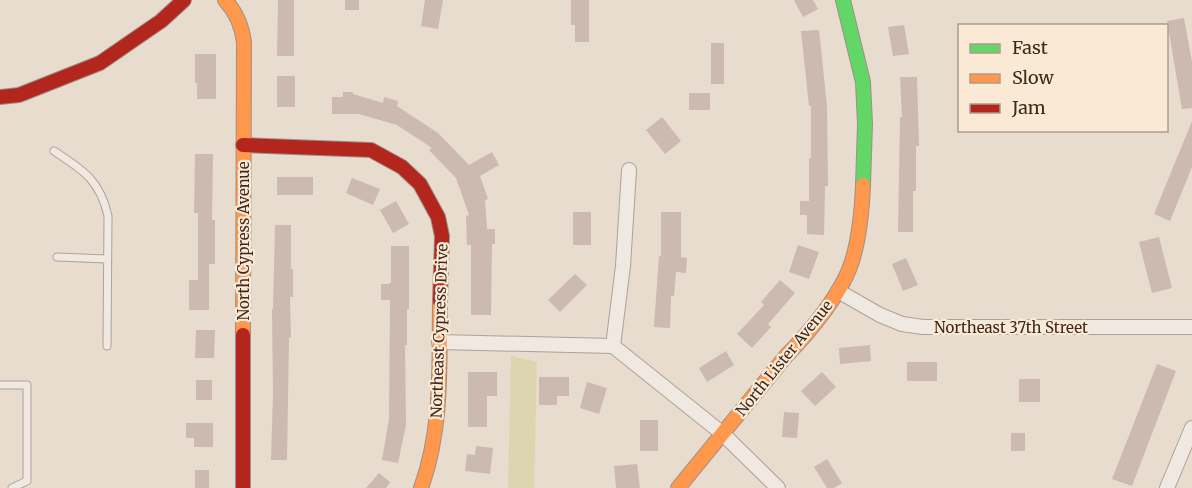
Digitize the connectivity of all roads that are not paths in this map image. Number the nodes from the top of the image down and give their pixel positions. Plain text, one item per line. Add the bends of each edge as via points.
1 (184, 0) edge
2 (225, 0) edge
3 (843, 0) edge
4 (0, 98) edge
5 (243, 145) junction
6 (54, 151) dead end
7 (629, 170) dead end
8 (57, 257) dead end
9 (107, 259) junction
10 (838, 291) junction
11 (1192, 327) edge
12 (439, 342) junction
13 (107, 346) dead end
14 (613, 346) junction
15 (0, 385) edge
16 (1192, 428) edge
17 (723, 434) junction
18 (12, 488) edge
19 (243, 488) edge
20 (421, 488) edge
21 (678, 488) edge
22 (778, 488) edge
23 (1167, 488) edge

1 - 4 street via 100,63 19,95
2 - 5 street, North Cypress Avenue via 244,32
3 - 10 street, North Lister Avenue via 863,82 865,124 861,224 853,260
5 - 12 street, Northeast Cypress Drive via 370,150 402,167 420,184 438,217 442,236
5 - 19 street, North Cypress Avenue
6 - 9 lane via 95,182 108,216
7 - 14 street
8 - 9 lane
9 - 13 lane
10 - 11 street, Northeast 37th Street via 880,315 923,327
10 - 17 street, North Lister Avenue via 806,336
12 - 14 street
12 - 20 street, Northeast Cypress Drive via 436,430
14 - 17 street
15 - 18 lane via 27,385 27,481
16 - 23 street
17 - 21 street, North Lister Avenue
17 - 22 street

